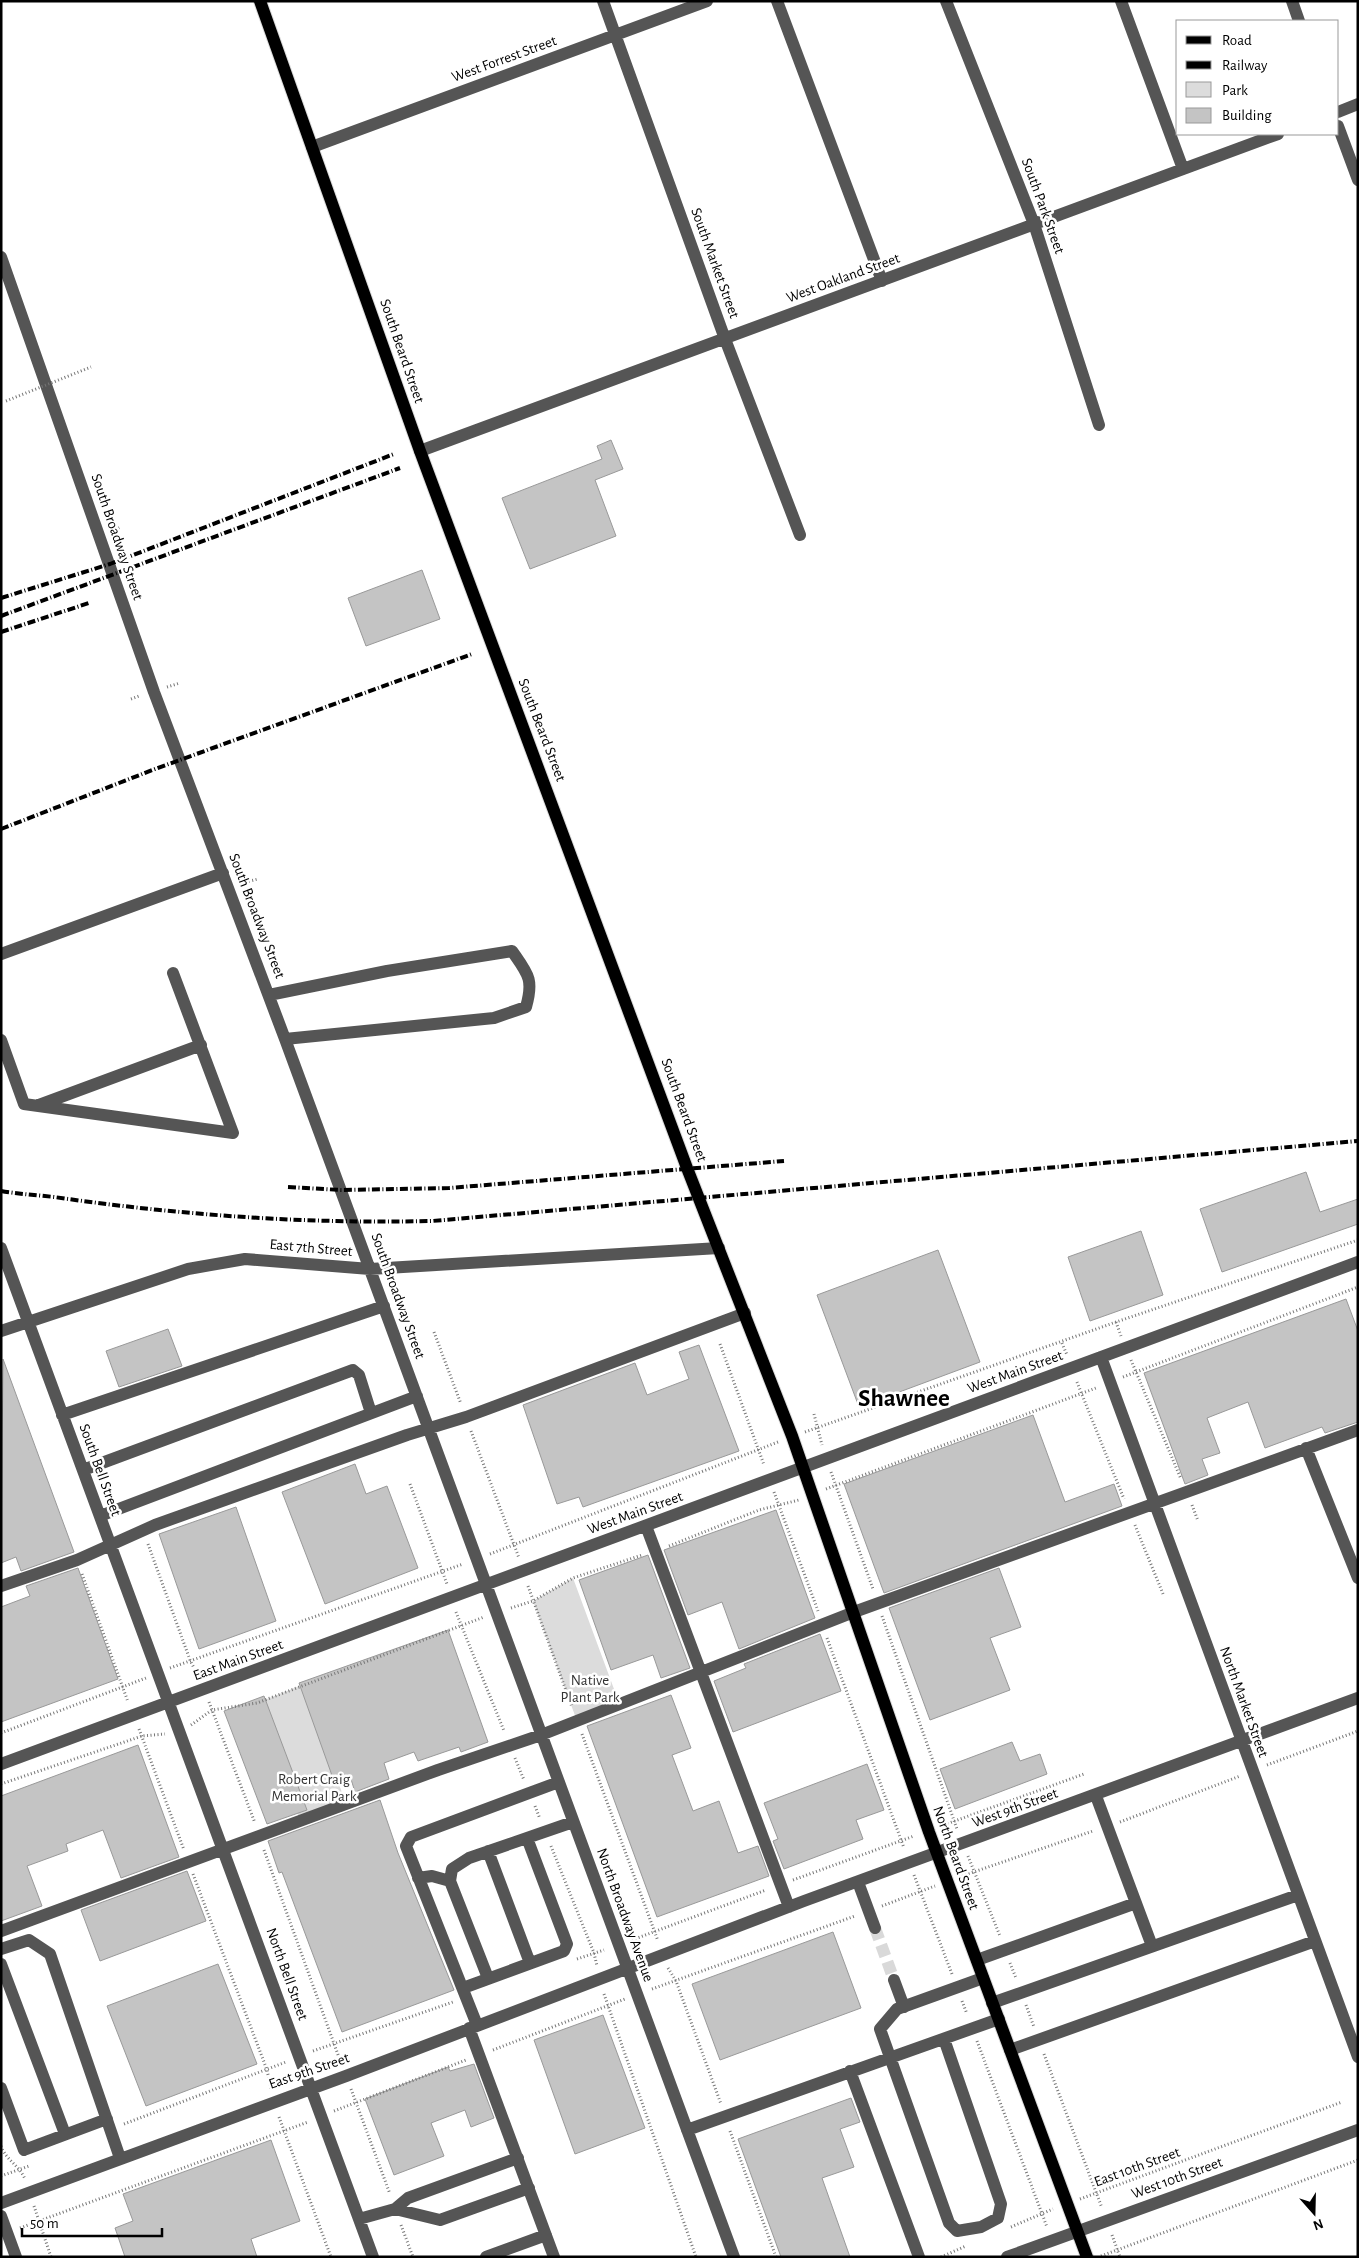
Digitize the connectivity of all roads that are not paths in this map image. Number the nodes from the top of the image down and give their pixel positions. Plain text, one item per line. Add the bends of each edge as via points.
1 (260, 1) edge
2 (603, 1) edge
3 (707, 1) edge
4 (777, 1) edge
5 (946, 1) edge
6 (1121, 1) edge
7 (1292, 1) edge
8 (1299, 20) edge
9 (616, 35) junction
10 (1358, 104) edge
11 (1339, 112) edge
12 (1339, 129) edge
13 (1275, 135) edge
14 (312, 146) junction
15 (1183, 169) junction
16 (1358, 180) edge
17 (1034, 224) junction
18 (1, 257) edge
19 (882, 280) junction
20 (725, 339) junction
21 (1100, 425) dead end
22 (420, 451) junction
23 (800, 535) dead end
24 (223, 873) junction
25 (1, 954) edge
26 (173, 973) dead end
27 (269, 995) junction
28 (286, 1039) junction
29 (1, 1040) edge
30 (201, 1045) junction
31 (38, 1106) junction
32 (1, 1248) edge
33 (719, 1248) junction
34 (1358, 1262) edge
35 (370, 1269) junction
36 (384, 1306) junction
37 (745, 1313) junction
38 (28, 1321) junction
39 (1, 1331) edge
40 (1102, 1357) junction
41 (417, 1396) junction
42 (371, 1413) junction
43 (62, 1415) junction
44 (427, 1429) junction
45 (1358, 1430) edge
46 (1306, 1448) junction
47 (803, 1468) junction
48 (82, 1470) junction
49 (1155, 1504) junction
50 (100, 1516) junction
51 (646, 1526) junction
52 (110, 1544) junction
53 (1358, 1578) edge
54 (486, 1585) junction
55 (1, 1586) edge
56 (854, 1612) junction
57 (701, 1673) junction
58 (1358, 1698) edge
59 (169, 1702) junction
60 (541, 1735) junction
61 (1242, 1742) junction
62 (1, 1764) edge
63 (559, 1782) junction
64 (1096, 1796) junction
65 (573, 1822) junction
66 (527, 1838) junction
67 (224, 1850) junction
68 (488, 1851) junction
69 (938, 1854) junction
70 (418, 1878) junction
71 (450, 1882) junction
72 (858, 1882) junction
73 (1298, 1895) junction
74 (1136, 1903) junction
75 (789, 1907) junction
76 (875, 1928) tunnel mouth
77 (1, 1931) edge
78 (1315, 1941) junction
79 (1152, 1946) junction
80 (1, 1949) edge
81 (977, 1960) junction
82 (530, 1963) junction
83 (1, 1964) edge
84 (627, 1968) junction
85 (488, 1978) junction
86 (983, 1978) junction
87 (894, 1980) tunnel mouth
88 (463, 1988) junction
89 (992, 2003) junction
90 (904, 2007) junction
91 (999, 2019) junction
92 (473, 2027) junction
93 (944, 2039) junction
94 (1010, 2050) junction
95 (890, 2057) junction
96 (1358, 2057) edge
97 (850, 2071) junction
98 (1, 2088) edge
99 (312, 2088) junction
100 (107, 2119) junction
101 (687, 2130) junction
102 (1358, 2130) edge
103 (65, 2134) junction
104 (120, 2158) junction
105 (518, 2158) junction
106 (529, 2188) junction
107 (1, 2203) edge
108 (396, 2209) junction
109 (1, 2216) edge
110 (359, 2219) junction
111 (1077, 2231) junction
112 (546, 2235) junction
113 (16, 2257) edge
114 (373, 2257) edge
115 (486, 2257) edge
116 (554, 2257) edge
117 (734, 2257) edge
118 (918, 2257) edge
119 (1007, 2257) edge
120 (1088, 2257) edge

1 - 14 main road, South Beard Street
2 - 9 street, South Market Street
3 - 9 street, West Forrest Street
4 - 19 street
5 - 17 street, South Park Street
6 - 15 street
7 - 8 street
9 - 14 street, West Forrest Street
9 - 20 street, South Market Street
10 - 11 street
12 - 16 street
13 - 15 street, West Oakland Street
14 - 22 main road, South Beard Street
15 - 17 street, West Oakland Street
17 - 19 street, West Oakland Street
17 - 21 street, South Park Street
18 - 24 street, South Broadway Street via 154,692
19 - 20 street, West Oakland Street
20 - 22 street, West Oakland Street
20 - 23 street, South Market Street
22 - 33 main road, South Beard Street
24 - 25 street
24 - 27 street, South Broadway Street
26 - 30 street
27 - 28 street, South Broadway Street
27 - 28 street via 386,971 512,951 525,969 531,988 526,1006 494,1018
28 - 35 street, South Broadway Street
29 - 31 street via 24,1104
30 - 31 street
30 - 31 street via 234,1133
32 - 38 street, South Bell Street
33 - 35 street, East 7th Street
33 - 37 main road, South Beard Street
34 - 40 street, West Main Street
35 - 36 street, South Broadway Street
35 - 38 street, East 7th Street via 245,1259 188,1269
36 - 41 street, South Broadway Street
36 - 43 street
37 - 44 street
37 - 47 main road, South Beard Street
38 - 39 street, East 7th Street
38 - 43 street, South Bell Street
40 - 47 street, West Main Street
40 - 49 street, North Market Street
41 - 42 street
41 - 44 street, South Broadway Street
42 - 48 street via 358,1375 353,1370
42 - 50 street
43 - 48 street, South Bell Street
44 - 52 street via 155,1525
44 - 54 street, South Broadway Street
45 - 46 street
46 - 49 street
46 - 53 street
47 - 51 street, West Main Street
47 - 56 main road, North Beard Street
48 - 50 street, South Bell Street
49 - 56 street
49 - 61 street, North Market Street
50 - 52 street, South Bell Street
51 - 54 street, West Main Street
51 - 57 street
52 - 55 street via 77,1560
52 - 59 street, South Bell Street
54 - 59 street, East Main Street
54 - 60 street, North Broadway Avenue
56 - 57 street
56 - 69 main road, North Beard Street
57 - 60 street
57 - 75 street
58 - 61 street, West 9th Street
59 - 62 street, East Main Street
59 - 67 street, North Bell Street
60 - 63 street, North Broadway Avenue
60 - 67 street
61 - 64 street, West 9th Street
61 - 73 street, North Market Street
63 - 65 street, North Broadway Avenue
63 - 70 street via 411,1837 406,1846
64 - 69 street, West 9th Street
64 - 74 street
65 - 66 street
65 - 84 street, North Broadway Avenue
66 - 68 street
66 - 82 street via 567,1944 564,1951
67 - 77 street
67 - 99 street, North Bell Street
68 - 71 street via 452,1869
68 - 82 street
69 - 72 street, West 9th Street
69 - 81 main road, North Beard Street
70 - 71 street via 432,1876
70 - 88 street
71 - 85 street
72 - 75 street, West 9th Street
72 - 76 street
73 - 78 street, North Market Street
73 - 79 street
74 - 79 street
74 - 81 street
75 - 84 street, West 9th Street
78 - 94 street
78 - 96 street, North Market Street
79 - 89 street
80 - 100 street via 30,1940 50,1954
81 - 86 main road, North Beard Street
82 - 85 street
83 - 103 street
84 - 92 street, East 9th Street
84 - 101 street, North Broadway Avenue
85 - 88 street
86 - 89 main road, North Beard Street
86 - 90 street
87 - 90 street
88 - 92 street
89 - 91 main road, North Beard Street
90 - 95 street via 897,2009 880,2029
91 - 93 street
91 - 94 main road, North Beard Street
92 - 99 street, East 9th Street
92 - 105 street
93 - 95 street
93 - 95 street via 1001,2204 998,2218 981,2227 957,2231 949,2222
94 - 111 main road, North Beard Street
95 - 97 street
97 - 101 street
97 - 118 street
98 - 103 street via 24,2150
99 - 104 street, East 9th Street
99 - 110 street, North Bell Street
100 - 103 street
100 - 104 street
101 - 117 street, North Broadway Avenue
102 - 111 street, West 10th Street
104 - 107 street, East 9th Street
105 - 106 street
105 - 108 street via 408,2198
106 - 108 street via 440,2220
106 - 112 street
108 - 110 street
109 - 113 street
110 - 114 street, North Bell Street
111 - 119 street, West 10th Street
111 - 120 main road, North Beard Street
112 - 115 street
112 - 116 street

